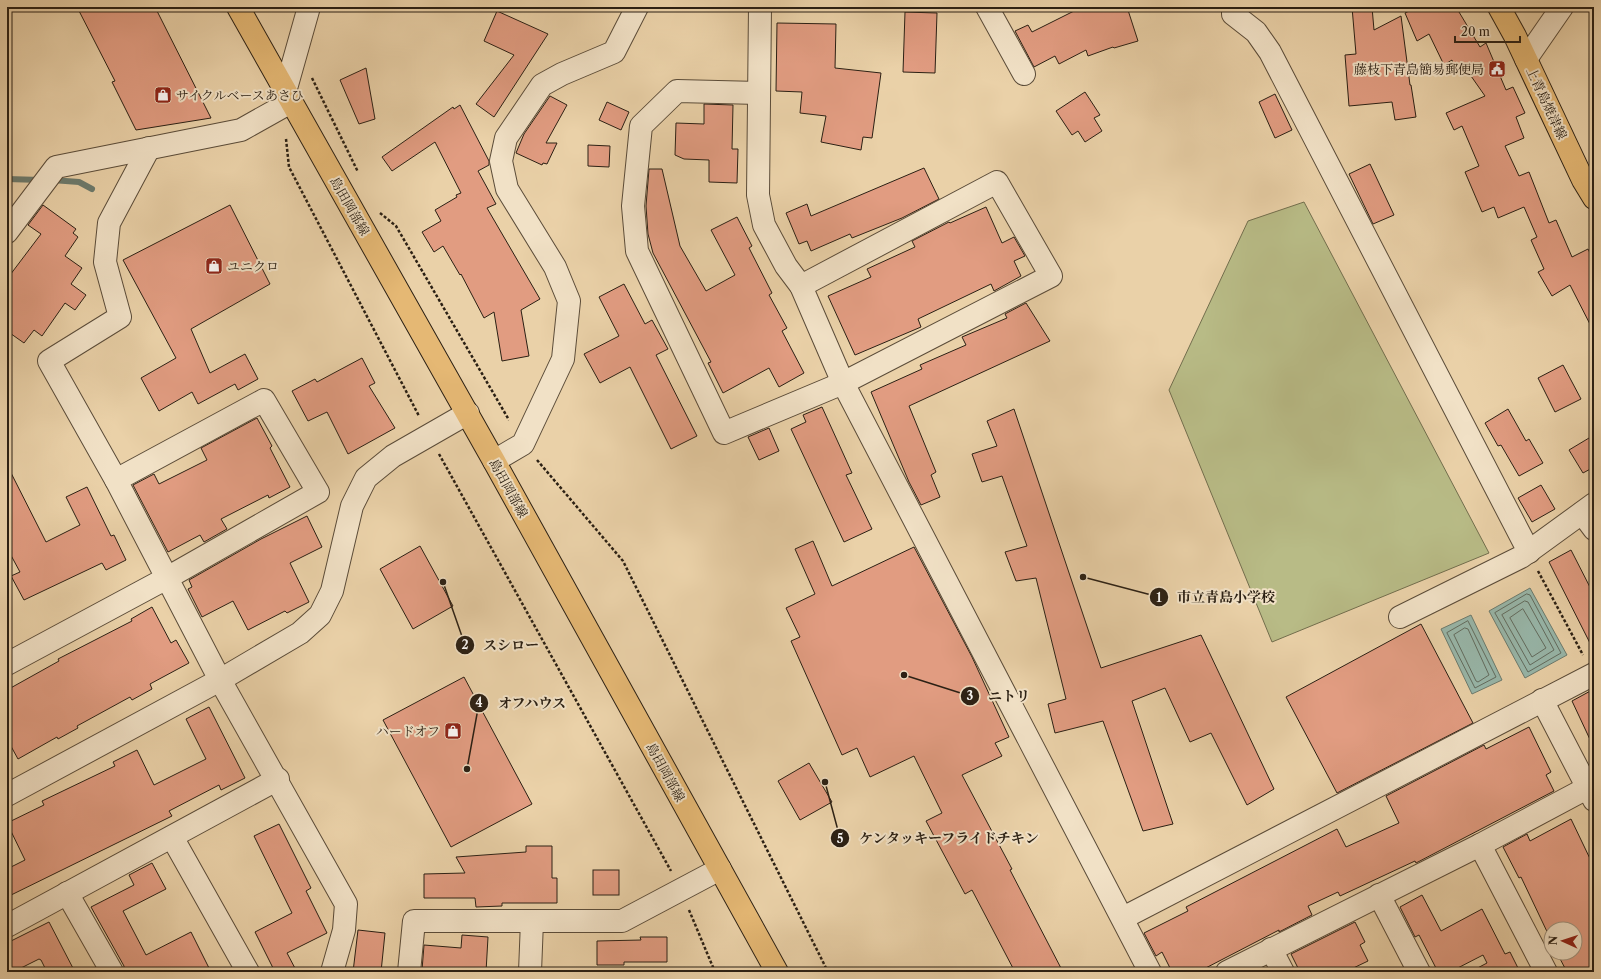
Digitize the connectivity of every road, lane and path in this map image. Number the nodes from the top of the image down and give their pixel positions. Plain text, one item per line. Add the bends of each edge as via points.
1 (238, 7) edge
2 (309, 7) edge
3 (637, 7) edge
4 (760, 7) edge
5 (987, 7) edge
6 (1233, 7) edge
7 (1499, 7) edge
8 (1562, 7) edge
9 (1526, 59) junction
10 (309, 72) dead end
11 (1024, 74) dead end
12 (759, 93) junction
13 (288, 97) junction
14 (285, 134) dead end
15 (149, 148) junction
16 (362, 179) dead end
17 (1594, 198) edge
18 (379, 212) dead end
19 (7, 232) edge
20 (800, 286) junction
21 (843, 383) junction
22 (468, 413) junction
23 (429, 436) junction
24 (524, 444) junction
25 (494, 461) junction
26 (116, 480) junction
27 (1590, 515) edge
28 (1528, 552) junction
29 (167, 578) junction
30 (1400, 617) dead end
31 (7, 664) edge
32 (1594, 674) edge
33 (220, 680) junction
34 (1542, 700) junction
35 (278, 779) junction
36 (1591, 794) edge
37 (7, 795) edge
38 (172, 837) junction
39 (1480, 845) junction
40 (720, 869) junction
41 (681, 891) junction
42 (68, 893) junction
43 (1378, 894) junction
44 (1122, 918) junction
45 (532, 921) junction
46 (7, 926) edge
47 (1271, 949) junction
48 (112, 972) edge
49 (248, 972) edge
50 (332, 972) edge
51 (410, 972) edge
52 (530, 972) edge
53 (715, 972) edge
54 (776, 972) edge
55 (828, 972) edge
56 (1150, 972) edge
57 (1227, 972) edge
58 (1283, 972) edge
59 (1419, 972) edge
60 (1546, 972) edge

1 - 13 main road, 島田岡部線
2 - 13 street
3 - 24 street via 614,52 542,85 506,138 501,161 507,189 555,267 570,301 563,359
4 - 12 street
5 - 11 street
6 - 28 street via 1233,14 1256,32 1270,52
7 - 9 main road, 上青島焼津線
8 - 9 street
9 - 17 main road, 上青島焼津線
10 - 16 path
12 - 20 street via 758,195 764,225
12 - 21 street via 677,91 640,126 634,206 637,251 724,433
13 - 15 street via 241,130
13 - 22 main road, 島田岡部線
14 - 23 path via 289,167
15 - 19 street via 56,167
15 - 26 street via 109,223 105,262 120,317 49,361
18 - 24 path via 396,226
20 - 21 street
20 - 21 street via 997,182 1051,276
21 - 44 street
22 - 23 street
22 - 25 main road, 島田岡部線
23 - 33 street via 393,456 366,478 352,506 332,591 320,615 300,633
23 - 41 path
24 - 25 street
24 - 55 path via 623,561
25 - 40 main road, 島田岡部線
26 - 29 street
26 - 29 street via 264,400 318,492
27 - 28 street
28 - 30 street
28 - 32 path
29 - 31 street
29 - 33 street
32 - 34 street
33 - 35 street
33 - 37 street
34 - 36 street
34 - 44 street
35 - 38 street
35 - 50 street via 346,904 344,930
36 - 39 street
38 - 42 street
38 - 49 street
39 - 43 street
39 - 60 street
40 - 41 street
40 - 54 main road, 島田岡部線
41 - 45 street via 622,921
41 - 53 path
42 - 46 street
42 - 48 street
43 - 47 street
43 - 59 street
44 - 56 street
45 - 51 street via 414,921
45 - 52 street
47 - 57 street
47 - 58 street

